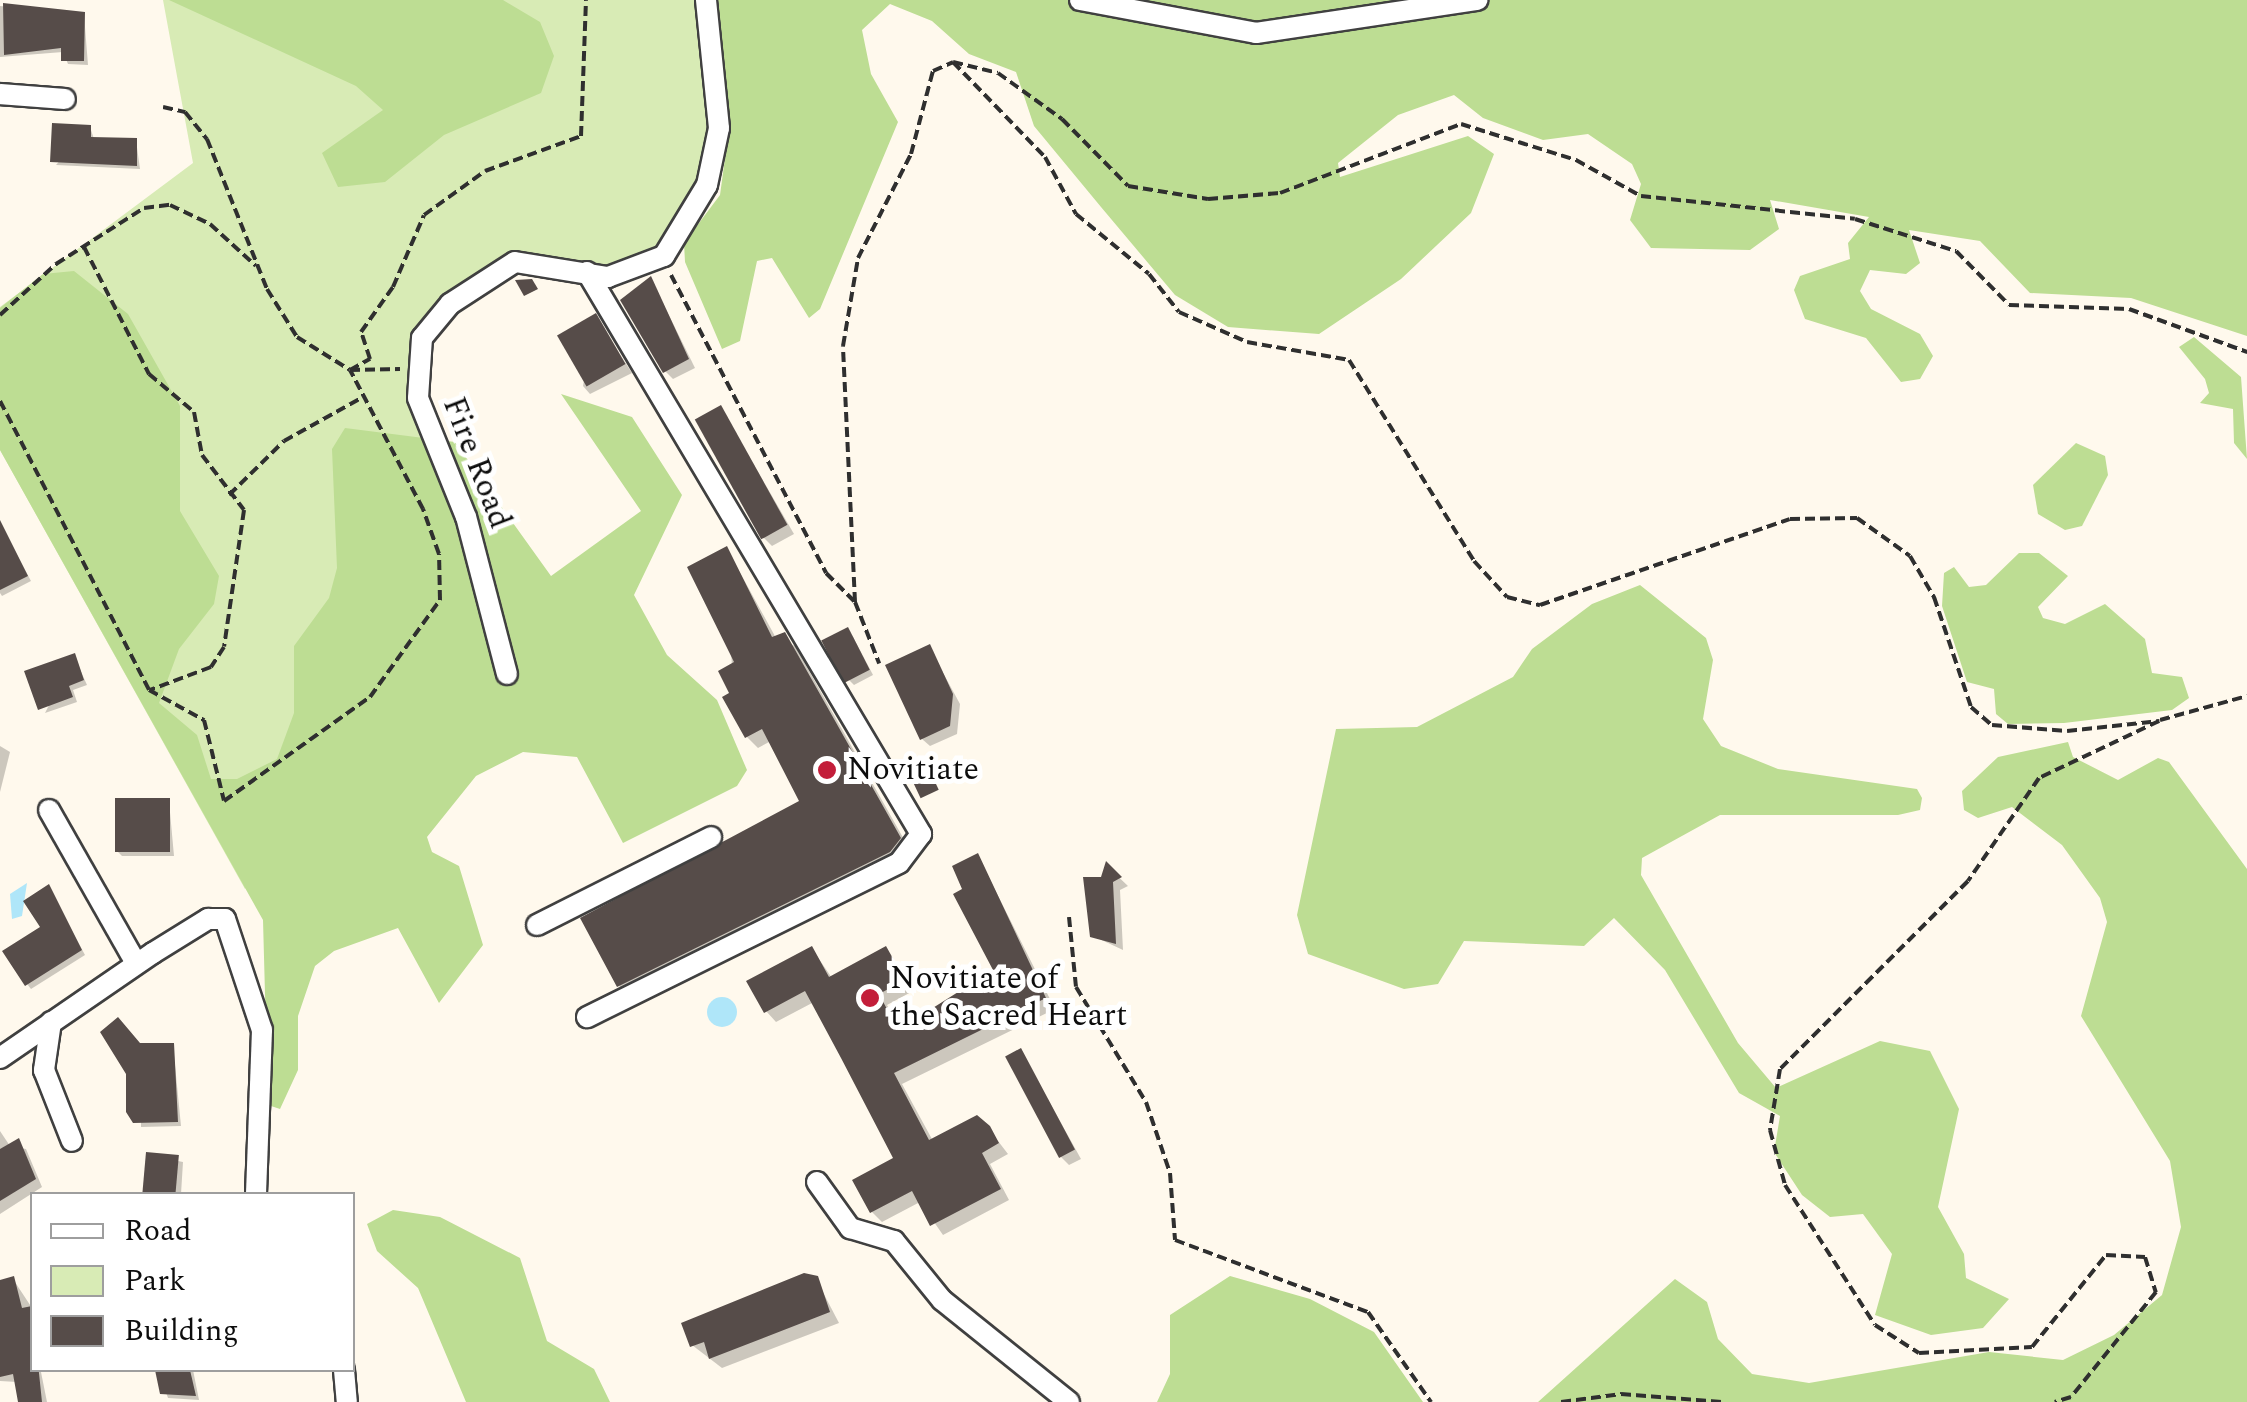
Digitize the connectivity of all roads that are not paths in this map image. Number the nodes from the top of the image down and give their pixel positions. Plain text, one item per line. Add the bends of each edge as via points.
1 (706, 0) edge
2 (1080, 0) edge
3 (1478, 0) edge
4 (0, 94) edge
5 (65, 99) dead end
6 (586, 272) junction
7 (507, 674) dead end
8 (49, 810) dead end
9 (712, 837) dead end
10 (537, 925) dead end
11 (136, 963) junction
12 (587, 1017) dead end
13 (51, 1022) junction
14 (3, 1056) edge
15 (44, 1070) junction
16 (72, 1141) dead end
17 (817, 1182) dead end
18 (256, 1192) edge
19 (344, 1372) edge
20 (347, 1402) edge
21 (1069, 1402) edge

1 - 6 street, Fire Road via 719,128 708,184 664,256 608,278
2 - 3 street via 1256,32
4 - 5 street
6 - 7 street, Fire Road via 516,262 480,281 434,320 416,370 428,430 491,596
6 - 12 street via 920,834 899,863
8 - 11 street
9 - 10 street
11 - 13 street
11 - 18 street via 208,919 225,919 262,1030
13 - 14 street
13 - 15 street
14 - 15 street
15 - 16 street
17 - 21 street via 850,1228 894,1241 942,1300
19 - 20 street

